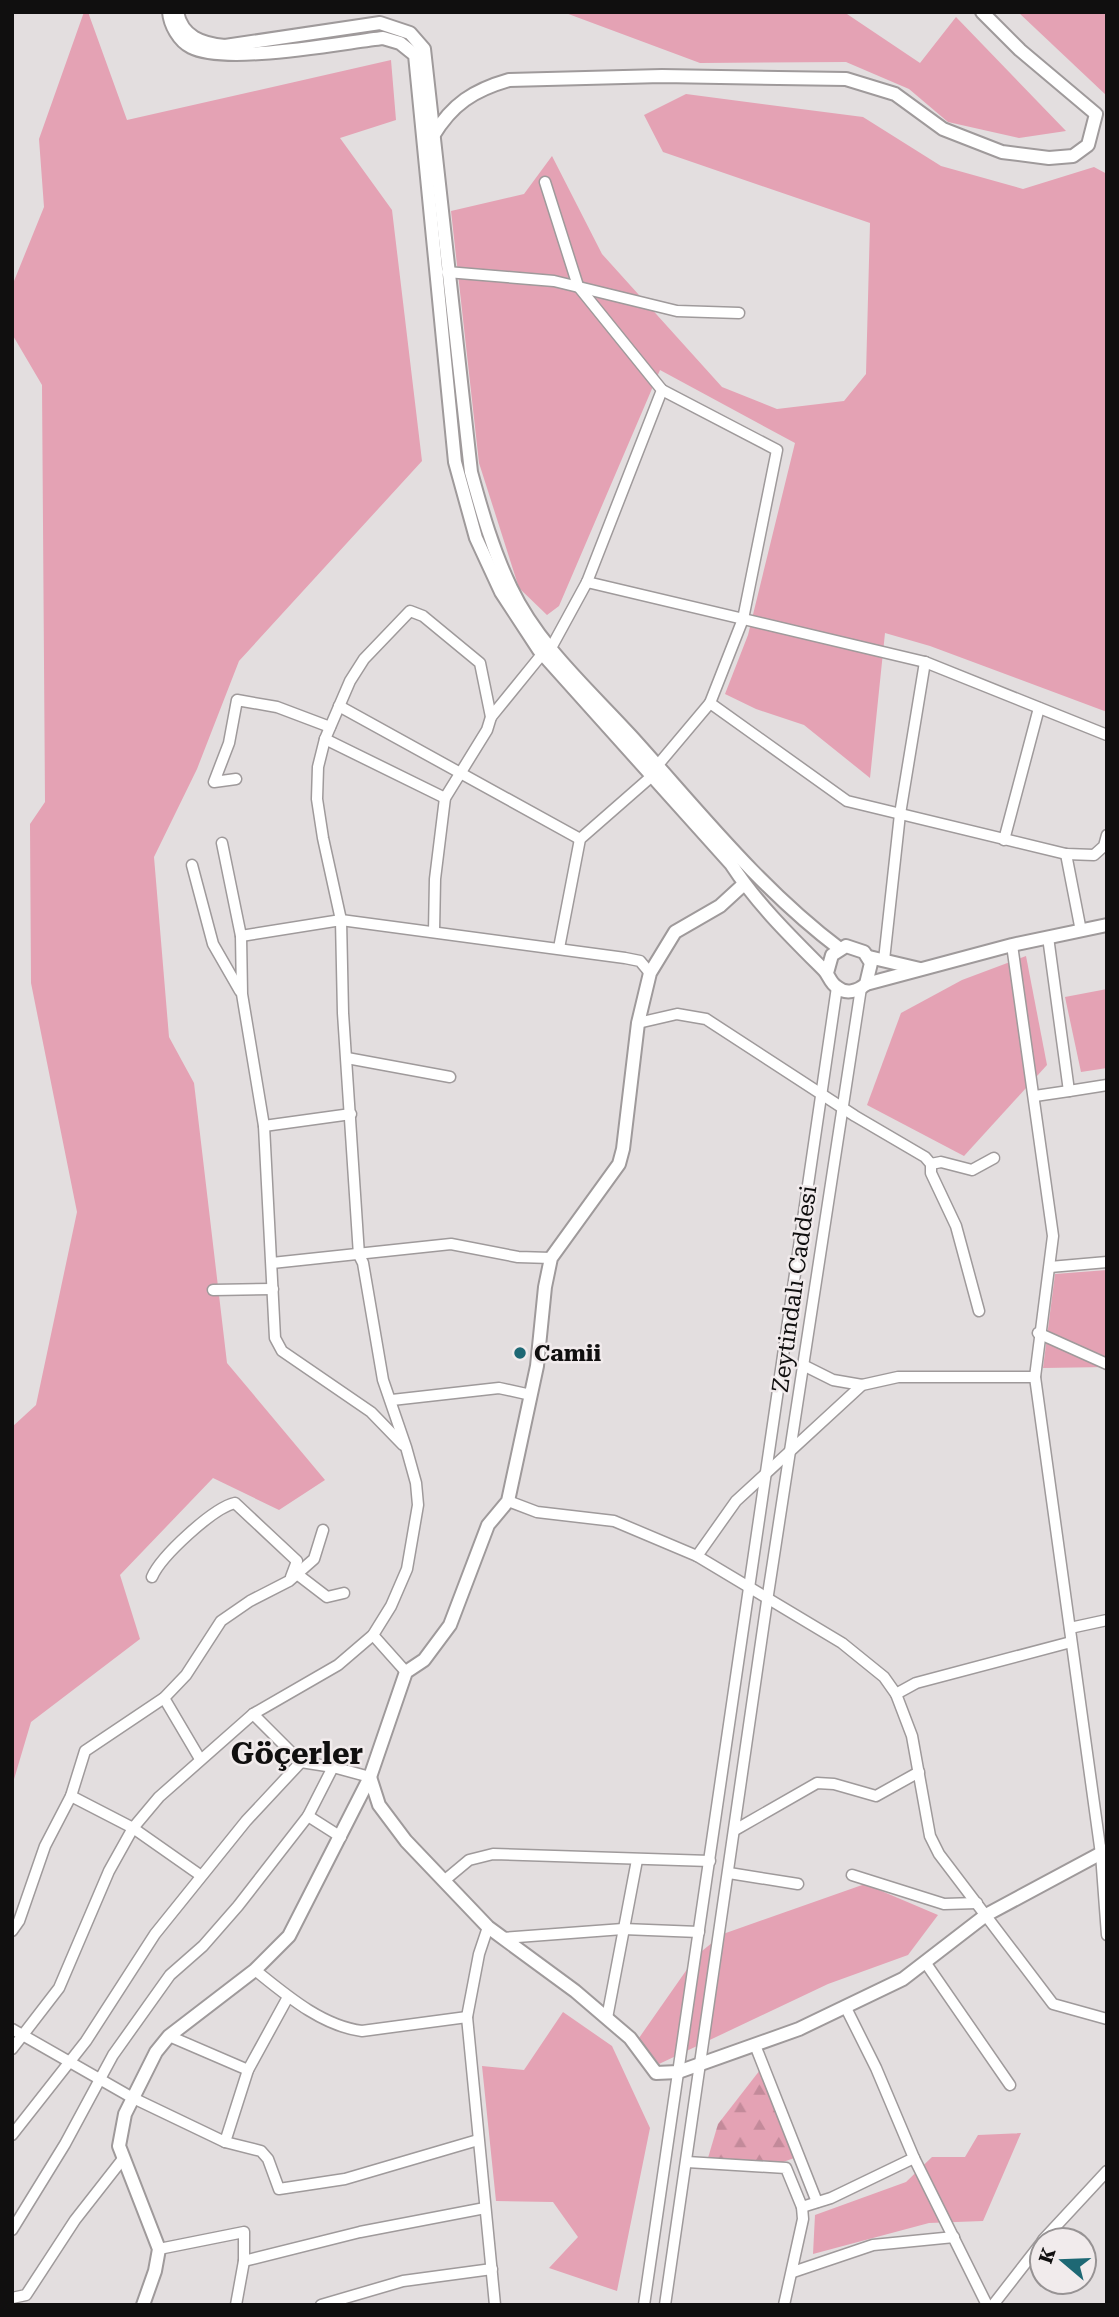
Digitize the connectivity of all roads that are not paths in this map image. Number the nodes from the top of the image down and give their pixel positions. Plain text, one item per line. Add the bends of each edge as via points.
1 (169, 12) edge
2 (177, 12) edge
3 (982, 12) edge
4 (433, 136) junction
5 (545, 182) dead end
6 (447, 272) junction
7 (578, 286) junction
8 (738, 313) dead end
9 (663, 390) junction
10 (587, 582) junction
11 (743, 619) junction
12 (547, 651) junction
13 (925, 662) junction
14 (710, 703) junction
15 (338, 706) junction
16 (1039, 708) junction
17 (491, 717) junction
18 (330, 727) junction
19 (1107, 735) edge
20 (325, 739) junction
21 (654, 771) junction
22 (458, 772) junction
23 (236, 779) dead end
24 (445, 798) junction
25 (900, 814) junction
26 (1107, 835) edge
27 (580, 839) junction
28 (1004, 840) junction
29 (222, 843) dead end
30 (1066, 853) junction
31 (192, 865) dead end
32 (744, 884) junction
33 (341, 920) junction
34 (1107, 925) edge
35 (1081, 931) junction
36 (434, 932) junction
37 (241, 936) junction
38 (1048, 937) junction
39 (1012, 945) junction
40 (559, 948) junction
41 (839, 948) junction
42 (869, 957) junction
43 (884, 960) junction
44 (920, 969) junction
45 (650, 973) junction
46 (827, 973) junction
47 (864, 986) junction
48 (836, 987) junction
49 (242, 994) junction
50 (638, 1023) junction
51 (347, 1058) junction
52 (450, 1077) dead end
53 (1107, 1086) edge
54 (1069, 1091) junction
55 (823, 1095) junction
56 (1035, 1096) junction
57 (844, 1109) junction
58 (351, 1114) junction
59 (264, 1126) junction
60 (994, 1158) dead end
61 (931, 1164) junction
62 (359, 1255) junction
63 (551, 1258) junction
64 (1107, 1262) edge
65 (272, 1263) junction
66 (1050, 1267) junction
67 (273, 1289) junction
68 (213, 1290) dead end
69 (979, 1311) dead end
70 (1038, 1333) junction
71 (1107, 1364) edge
72 (803, 1365) junction
73 (1035, 1377) junction
74 (862, 1385) junction
75 (531, 1395) junction
76 (392, 1400) junction
77 (406, 1447) junction
78 (790, 1455) junction
79 (766, 1477) junction
80 (508, 1501) junction
81 (323, 1530) dead end
82 (697, 1556) junction
83 (152, 1577) dead end
84 (293, 1578) junction
85 (750, 1591) junction
86 (344, 1593) dead end
87 (767, 1601) junction
88 (1107, 1620) edge
89 (1070, 1628) junction
90 (373, 1635) junction
91 (1072, 1642) junction
92 (407, 1672) junction
93 (895, 1694) junction
94 (164, 1698) junction
95 (253, 1714) junction
96 (200, 1759) junction
97 (301, 1762) junction
98 (333, 1767) junction
99 (919, 1773) junction
100 (370, 1777) junction
101 (71, 1796) junction
102 (308, 1816) junction
103 (133, 1828) junction
104 (735, 1830) junction
105 (341, 1837) junction
106 (1104, 1852) edge
107 (637, 1860) junction
108 (710, 1861) junction
109 (729, 1873) junction
110 (200, 1875) junction
111 (852, 1875) dead end
112 (445, 1880) junction
113 (798, 1884) dead end
114 (976, 1903) junction
115 (986, 1915) junction
116 (488, 1927) junction
117 (623, 1929) junction
118 (12, 1931) edge
119 (699, 1932) junction
120 (1107, 1936) edge
121 (503, 1938) junction
122 (925, 1962) junction
123 (255, 1970) junction
124 (288, 1997) junction
125 (846, 2007) junction
126 (467, 2017) junction
127 (607, 2018) junction
128 (1107, 2019) edge
129 (12, 2029) edge
130 (24, 2034) junction
131 (169, 2036) junction
132 (755, 2045) junction
133 (12, 2049) edge
134 (72, 2061) junction
135 (702, 2064) junction
136 (248, 2070) junction
137 (678, 2072) junction
138 (101, 2078) junction
139 (1010, 2085) dead end
140 (131, 2097) junction
141 (12, 2135) edge
142 (478, 2140) junction
143 (225, 2142) junction
144 (914, 2158) junction
145 (122, 2160) junction
146 (687, 2162) junction
147 (1107, 2171) edge
148 (817, 2202) junction
149 (485, 2207) junction
150 (802, 2207) junction
151 (1057, 2226) edge
152 (12, 2230) edge
153 (954, 2237) junction
154 (159, 2249) junction
155 (1028, 2260) edge
156 (244, 2261) junction
157 (492, 2269) junction
158 (793, 2272) junction
159 (12, 2298) edge
160 (145, 2304) edge
161 (236, 2305) edge
162 (321, 2305) edge
163 (495, 2305) edge
164 (644, 2305) edge
165 (665, 2305) edge
166 (784, 2305) edge
167 (987, 2305) edge
168 (993, 2305) edge

1 - 12 street via 170,23 188,46 221,55 383,38 400,43 415,55 455,462 476,538 496,581
2 - 4 street via 185,31 207,45 380,23 410,33 424,49
3 - 4 street via 1096,114 1088,145 1073,156 1002,152 943,129 895,94 846,79 794,76 509,80 463,99
4 - 6 street
5 - 7 street
6 - 7 street
6 - 12 street via 471,472 511,589
7 - 8 street via 677,311
7 - 9 street
9 - 10 street
9 - 11 street via 778,450
10 - 11 street
10 - 12 street
11 - 13 street
11 - 14 street
12 - 17 street
12 - 21 street
13 - 16 street
13 - 25 street
14 - 21 street
14 - 25 street via 847,801
15 - 17 street via 364,659 402,616 415,611 480,663
15 - 18 street
15 - 22 street
16 - 19 street
16 - 28 street
17 - 22 street
18 - 20 street
18 - 23 street via 277,707 237,700 229,743 214,782
20 - 24 street
20 - 33 street via 317,799
21 - 27 street
21 - 32 street
21 - 41 street via 792,912
22 - 24 street
22 - 27 street
24 - 36 street
25 - 28 street
25 - 43 street
26 - 30 street via 1094,855
27 - 40 street
28 - 30 street
29 - 37 street
30 - 35 street
31 - 49 street via 213,944
32 - 45 street via 720,906 675,932
32 - 46 street
33 - 36 street
33 - 37 street
33 - 51 street
34 - 35 street
35 - 38 street
36 - 40 street
37 - 49 street
38 - 39 street
38 - 54 street
39 - 44 street
39 - 56 street
40 - 45 street via 640,961
41 - 42 street via 852,946
41 - 46 street
42 - 43 street
42 - 47 street via 872,970
43 - 44 street
44 - 47 street
45 - 50 street
46 - 48 street
47 - 48 street via 849,991
47 - 57 street
48 - 55 street, Zeytindalı Caddesi
49 - 59 street
50 - 55 street via 677,1014 706,1019
50 - 63 street via 628,1130 619,1164
51 - 52 street
51 - 58 street
53 - 54 street
54 - 56 street
55 - 57 street
55 - 79 street, Zeytindalı Caddesi
56 - 66 street via 1053,1236
57 - 61 street
57 - 72 street
58 - 59 street
58 - 62 street
59 - 65 street
60 - 61 street via 972,1170
61 - 69 street via 956,1226
62 - 63 street via 452,1244 518,1257
62 - 65 street
62 - 76 street via 383,1380
63 - 75 street
64 - 66 street
65 - 67 street
66 - 70 street
67 - 68 street
67 - 77 street via 275,1338 282,1351 371,1412
70 - 71 street
70 - 73 street
72 - 74 street via 833,1380
72 - 78 street
73 - 74 street via 898,1377
73 - 89 street
74 - 78 street
75 - 76 street via 499,1388
75 - 80 street
76 - 77 street
77 - 90 street via 416,1483 416,1528 407,1569
78 - 79 street
78 - 87 street
79 - 82 street via 736,1501
79 - 85 street, Zeytindalı Caddesi
80 - 82 street via 537,1512 614,1521
80 - 92 street via 488,1525 450,1625 424,1660
81 - 84 street via 314,1559
82 - 85 street
83 - 84 street via 184,1540 219,1510 235,1503 297,1560
84 - 86 street via 327,1597
84 - 94 street via 221,1621 186,1675
85 - 87 street
85 - 108 street, Zeytindalı Caddesi
87 - 93 street via 842,1643 884,1677
87 - 104 street
88 - 89 street
89 - 91 street
90 - 92 street
90 - 95 street via 338,1665
91 - 93 street via 916,1683
91 - 106 street
92 - 100 street
93 - 99 street via 912,1736
94 - 96 street
94 - 101 street via 85,1751
95 - 96 street
95 - 97 street
96 - 103 street
97 - 98 street
97 - 110 street
98 - 100 street
98 - 102 street
99 - 104 street via 876,1796 834,1783 817,1783
99 - 114 street via 930,1836
100 - 105 street
100 - 112 street via 379,1805
101 - 103 street
101 - 118 street via 45,1846
102 - 105 street
102 - 138 street via 238,1906 170,1975
103 - 110 street
103 - 130 street via 90,1911 59,1989
104 - 109 street
105 - 123 street via 289,1936
106 - 115 street
106 - 120 street
107 - 108 street
107 - 112 street via 493,1854 469,1860
107 - 117 street
108 - 119 street, Zeytindalı Caddesi
109 - 113 street
109 - 135 street
110 - 134 street via 126,1975
111 - 114 street via 944,1904
112 - 116 street
114 - 115 street
115 - 122 street
115 - 128 street via 1053,2004
116 - 121 street
116 - 126 street
117 - 119 street
117 - 121 street
117 - 127 street
119 - 137 street, Zeytindalı Caddesi
121 - 127 street
122 - 125 street via 903,1979
122 - 139 street
123 - 124 street
123 - 131 street
124 - 126 street via 338,2026 362,2032
124 - 136 street
125 - 132 street
125 - 144 street
126 - 142 street
127 - 137 street via 630,2038 656,2073
129 - 130 street
130 - 133 street
130 - 134 street
131 - 136 street
131 - 140 street
132 - 135 street
132 - 148 street
134 - 138 street
134 - 141 street
135 - 137 street
135 - 146 street
136 - 143 street
137 - 164 street, Zeytindalı Caddesi
138 - 140 street
138 - 152 street
140 - 143 street
140 - 145 street via 120,2132
142 - 143 street via 345,2179 279,2189 261,2151
142 - 149 street
144 - 148 street
144 - 153 street
145 - 154 street
145 - 159 street via 75,2220 26,2295
146 - 150 street via 786,2168
146 - 165 street
147 - 151 street
148 - 150 street
149 - 156 street
149 - 157 street
150 - 158 street
153 - 158 street via 873,2245
153 - 167 street
154 - 156 street via 244,2232
154 - 160 street
155 - 168 street
156 - 161 street
157 - 162 street via 403,2281
157 - 163 street
158 - 166 street

